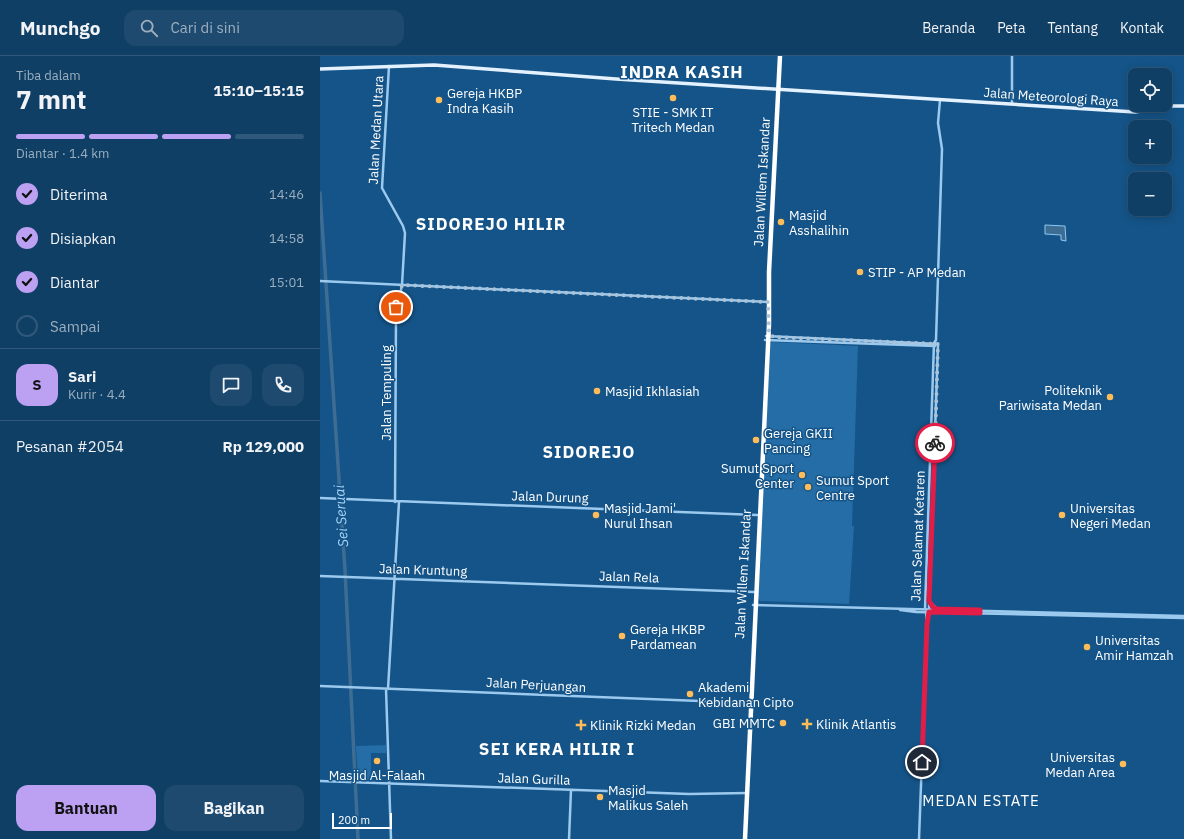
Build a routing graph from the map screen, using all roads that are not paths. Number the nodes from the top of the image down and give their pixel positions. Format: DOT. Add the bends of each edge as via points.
graph roads {
  1 [pos="780,56"];
  2 [pos="1012,56"];
  3 [pos="389,66"];
  4 [pos="320,69"];
  5 [pos="776,91"];
  6 [pos="940,100"];
  7 [pos="1012,104"];
  8 [pos="1184,106"];
  9 [pos="320,281"];
  10 [pos="402,285"];
  11 [pos="768,302"];
  12 [pos="769,338"];
  13 [pos="936,340"];
  14 [pos="934,345"];
  15 [pos="938,345"];
  16 [pos="932,405"];
  17 [pos="936,405"];
  18 [pos="320,498"];
  19 [pos="397,502"];
  20 [pos="929,511"];
  21 [pos="932,511"];
  22 [pos="757,515"];
  23 [pos="758,522"];
  24 [pos="928,572"];
  25 [pos="320,576"];
  26 [pos="394,579"];
  27 [pos="505,582"];
  28 [pos="754,592"];
  29 [pos="929,601"];
  30 [pos="754,605"];
  31 [pos="937,609"];
  32 [pos="927,610"];
  33 [pos="980,612"];
  34 [pos="1184,617"];
  35 [pos="320,686"];
  36 [pos="387,689"];
  37 [pos="750,703"];
  38 [pos="320,781"];
  39 [pos="389,783"];
  40 [pos="571,790"];
  41 [pos="746,793"];
  42 [pos="391,839"];
  43 [pos="569,839"];
  44 [pos="742,839"];
  45 [pos="745,839"];
  46 [pos="919,839"];
  1 -- 5 [label="highway, Jalan Willem Iskandar"];
  2 -- 7 [label="street"];
  3 -- 4 [label="main road, Jalan Meteorologi Raya"];
  3 -- 5 [label="main road, Jalan Meteorologi Raya" via="434,65"];
  3 -- 10 [label="street, Jalan Medan Utara" via="382,188 404,228"];
  5 -- 6 [label="main road, Jalan Meteorologi Raya"];
  5 -- 11 [label="highway, Jalan Willem Iskandar"];
  6 -- 7 [label="main road, Jalan Meteorologi Raya"];
  6 -- 13 [label="street" via="938,123 942,149"];
  7 -- 8 [label="main road, Jalan Meteorologi Raya" via="1137,112"];
  9 -- 10 [label="street"];
  10 -- 11 [label="street"];
  10 -- 19 [label="street, Jalan Tempuling" via="396,316"];
  11 -- 12 [label="highway, Jalan Willem Iskandar"];
  12 -- 14 [label="street"];
  12 -- 22 [label="highway, Jalan Willem Iskandar"];
  12 -- 23 [label="highway, Jalan Willem Iskandar"];
  13 -- 14 [label="street"];
  13 -- 15 [label="street"];
  14 -- 15 [label="street"];
  14 -- 16 [label="street, Jalan Selamat Ketaren"];
  15 -- 17 [label="street, Jalan Selamat Ketaren"];
  16 -- 17 [label="street"];
  16 -- 20 [label="street, Jalan Selamat Ketaren"];
  17 -- 21 [label="street, Jalan Selamat Ketaren"];
  18 -- 19 [label="street, Jalan Durung"];
  19 -- 22 [label="street, Jalan Durung"];
  19 -- 26 [label="street, Jalan Tempuling"];
  20 -- 21 [label="street"];
  20 -- 24 [label="street, Jalan Selamat Ketaren"];
  21 -- 24 [label="street, Jalan Selamat Ketaren"];
  22 -- 23 [label="highway, Jalan Willem Iskandar"];
  23 -- 28 [label="highway, Jalan Willem Iskandar"];
  23 -- 30 [label="highway, Jalan Willem Iskandar"];
  24 -- 29 [label="street, Jalan Selamat Ketaren"];
  24 -- 32 [label="street, Jalan Selamat Ketaren"];
  25 -- 26 [label="street, Jalan Kruntung"];
  26 -- 27 [label="street, Jalan Kruntung"];
  26 -- 36 [label="street, Jalan Tempuling"];
  27 -- 28 [label="street, Jalan Rela"];
  28 -- 30 [label="highway, Jalan Willem Iskandar"];
  29 -- 31 [label="street"];
  29 -- 32 [label="street, Jalan Selamat Ketaren"];
  30 -- 32 [label="street"];
  30 -- 37 [label="highway, Jalan Willem Iskandar"];
  31 -- 32 [label="street"];
  31 -- 33 [label="street"];
  32 -- 33 [label="street"];
  32 -- 46 [label="street, Jalan Selamat Ketaren"];
  33 -- 34 [label="street"];
  35 -- 36 [label="street, Jalan Perjuangan"];
  36 -- 37 [label="street, Jalan Perjuangan"];
  36 -- 39 [label="street, Jalan Tempuling"];
  37 -- 41 [label="highway, Jalan Willem Iskandar"];
  38 -- 39 [label="street, Jalan Gurilla"];
  39 -- 40 [label="street, Jalan Gurilla"];
  39 -- 42 [label="street, Jalan Tempuling"];
  40 -- 41 [label="street, Jalan Gurilla"];
  40 -- 43 [label="street"];
  41 -- 44 [label="highway, Jalan Willem Iskandar"];
  41 -- 45 [label="highway, Jalan Willem Iskandar"];
}
